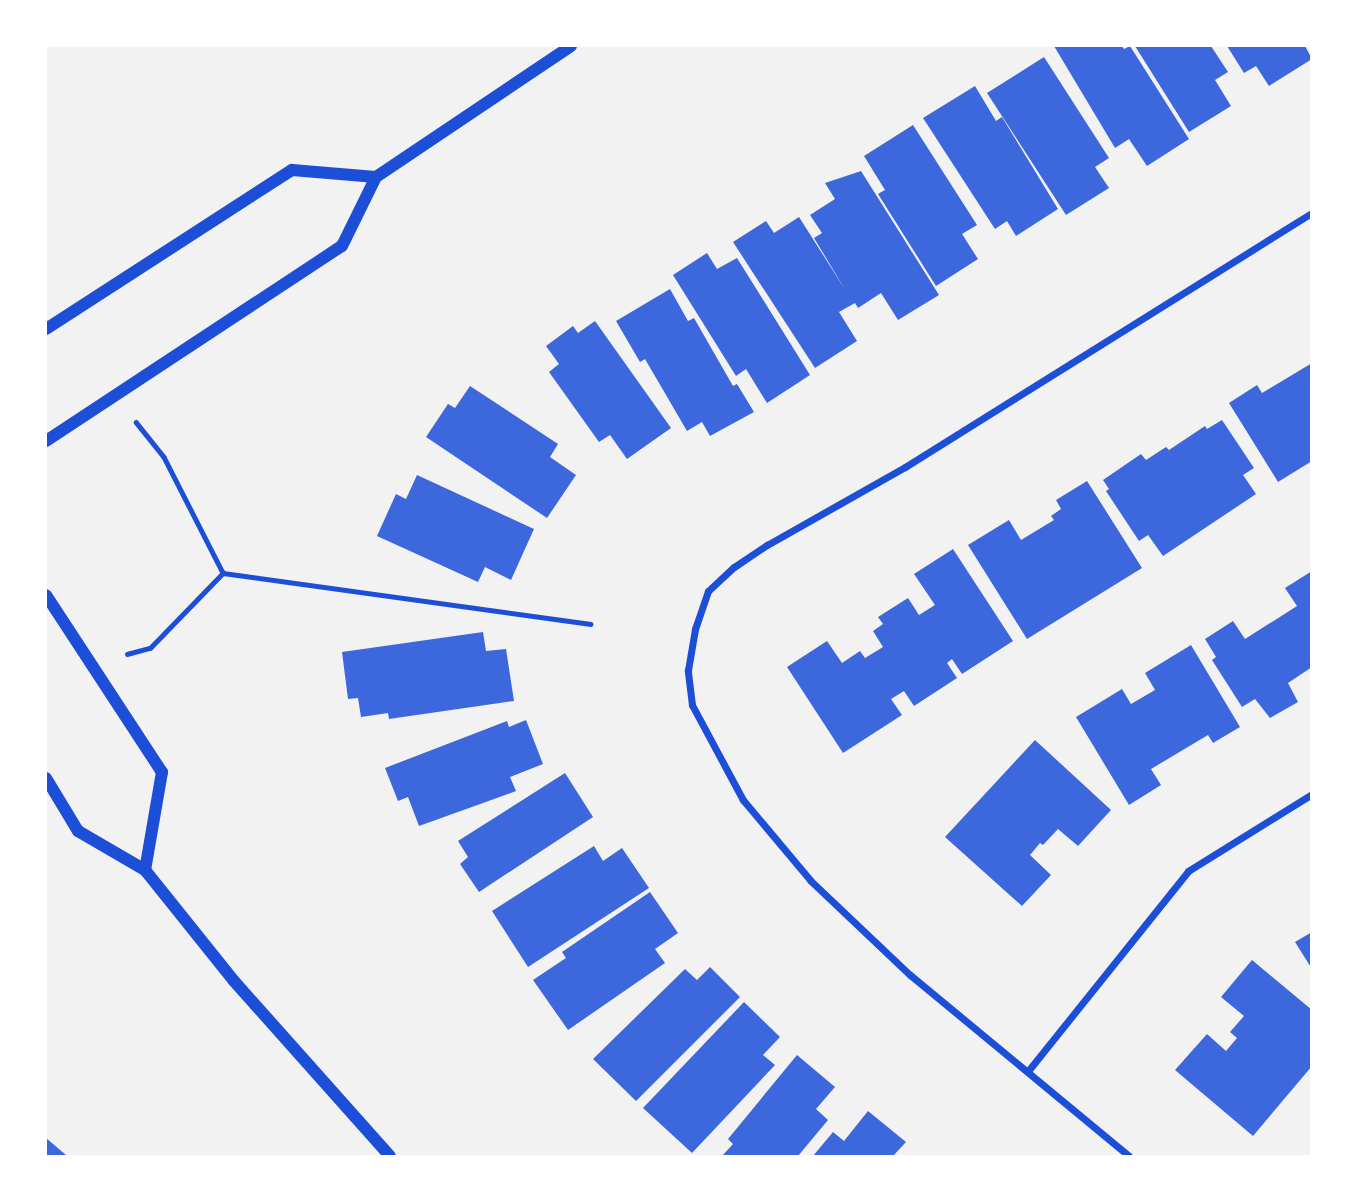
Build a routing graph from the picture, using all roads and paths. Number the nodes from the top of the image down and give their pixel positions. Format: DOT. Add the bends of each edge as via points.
graph roads {
  1 [pos="571,46"];
  2 [pos="376,177"];
  3 [pos="1311,213"];
  4 [pos="46,329"];
  5 [pos="114,394"];
  6 [pos="46,441"];
  7 [pos="223,573"];
  8 [pos="46,595"];
  9 [pos="590,624"];
  10 [pos="90,664"];
  11 [pos="46,778"];
  12 [pos="1311,794"];
  13 [pos="145,870"];
  14 [pos="1028,1071"];
  15 [pos="390,1157"];
  16 [pos="1129,1157"];
  1 -- 2 [label="street"];
  2 -- 4 [label="street" via="292,170"];
  2 -- 5 [label="street" via="342,246"];
  3 -- 14 [label="street" via="905,467 734,567 708,592 695,629 688,670 692,705 743,800 811,881 910,975"];
  5 -- 6 [label="street"];
  5 -- 7 [label="path" via="164,457"];
  7 -- 9 [label="path"];
  7 -- 10 [label="path" via="150,648"];
  8 -- 10 [label="street"];
  10 -- 13 [label="street" via="162,772"];
  11 -- 13 [label="street" via="78,831"];
  12 -- 14 [label="street" via="1188,871"];
  13 -- 15 [label="street" via="234,981"];
  14 -- 16 [label="street"];
}
